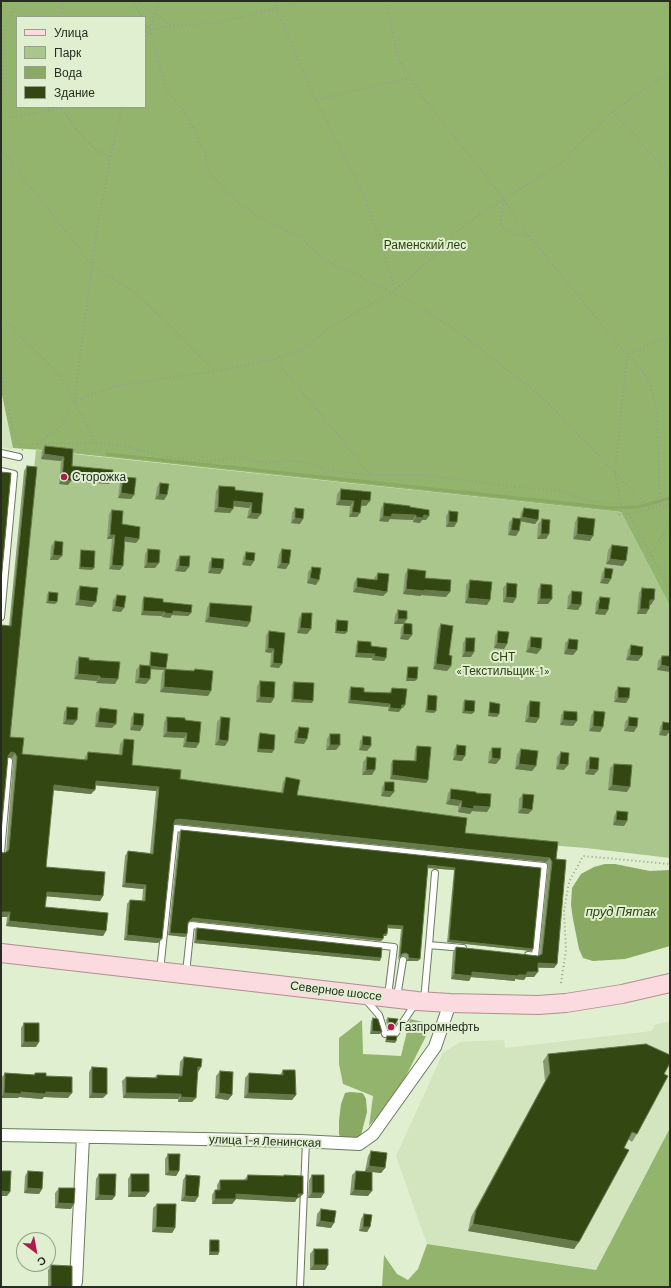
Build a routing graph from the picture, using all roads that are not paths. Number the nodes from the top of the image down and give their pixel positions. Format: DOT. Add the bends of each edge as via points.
graph roads {
  1 [pos="1,453"];
  2 [pos="19,457"];
  3 [pos="1,471"];
  4 [pos="1,618"];
  5 [pos="10,761"];
  6 [pos="1,853"];
  7 [pos="435,873"];
  8 [pos="429,945"];
  9 [pos="467,949"];
  10 [pos="1,953"];
  11 [pos="520,954"];
  12 [pos="403,960"];
  13 [pos="160,971"];
  14 [pos="186,974"];
  15 [pos="670,983"];
  16 [pos="360,994"];
  17 [pos="393,998"];
  18 [pos="420,1001"];
  19 [pos="450,1004"];
  20 [pos="1,1135"];
  21 [pos="83,1137"];
  22 [pos="306,1141"];
  23 [pos="76,1282"];
  24 [pos="300,1287"];
  1 -- 2 [label="lane"];
  3 -- 4 [label="lane" via="14,474"];
  5 -- 6 [label="lane"];
  7 -- 8 [label="lane"];
  8 -- 9 [label="lane"];
  8 -- 18 [label="lane"];
  10 -- 13 [label="main road, Северное шоссе"];
  11 -- 13 [label="lane" via="535,956 544,866 175,828"];
  12 -- 17 [label="lane"];
  13 -- 14 [label="main road, Северное шоссе"];
  14 -- 16 [label="main road, Северное шоссе"];
  14 -- 17 [label="lane" via="192,925 370,945 394,948"];
  15 -- 19 [label="main road, Северное шоссе" via="566,1003"];
  16 -- 17 [label="main road, Северное шоссе"];
  16 -- 18 [label="lane" via="380,1015 385,1034 395,1034"];
  17 -- 18 [label="main road, Северное шоссе"];
  18 -- 19 [label="main road, Северное шоссе"];
  19 -- 22 [label="street, улица 1-я Ленинская" via="435,1047 373,1134 359,1144"];
  20 -- 21 [label="street, улица 1-я Ленинская"];
  21 -- 22 [label="street, улица 1-я Ленинская"];
  21 -- 23 [label="street"];
  22 -- 24 [label="lane"];
}
